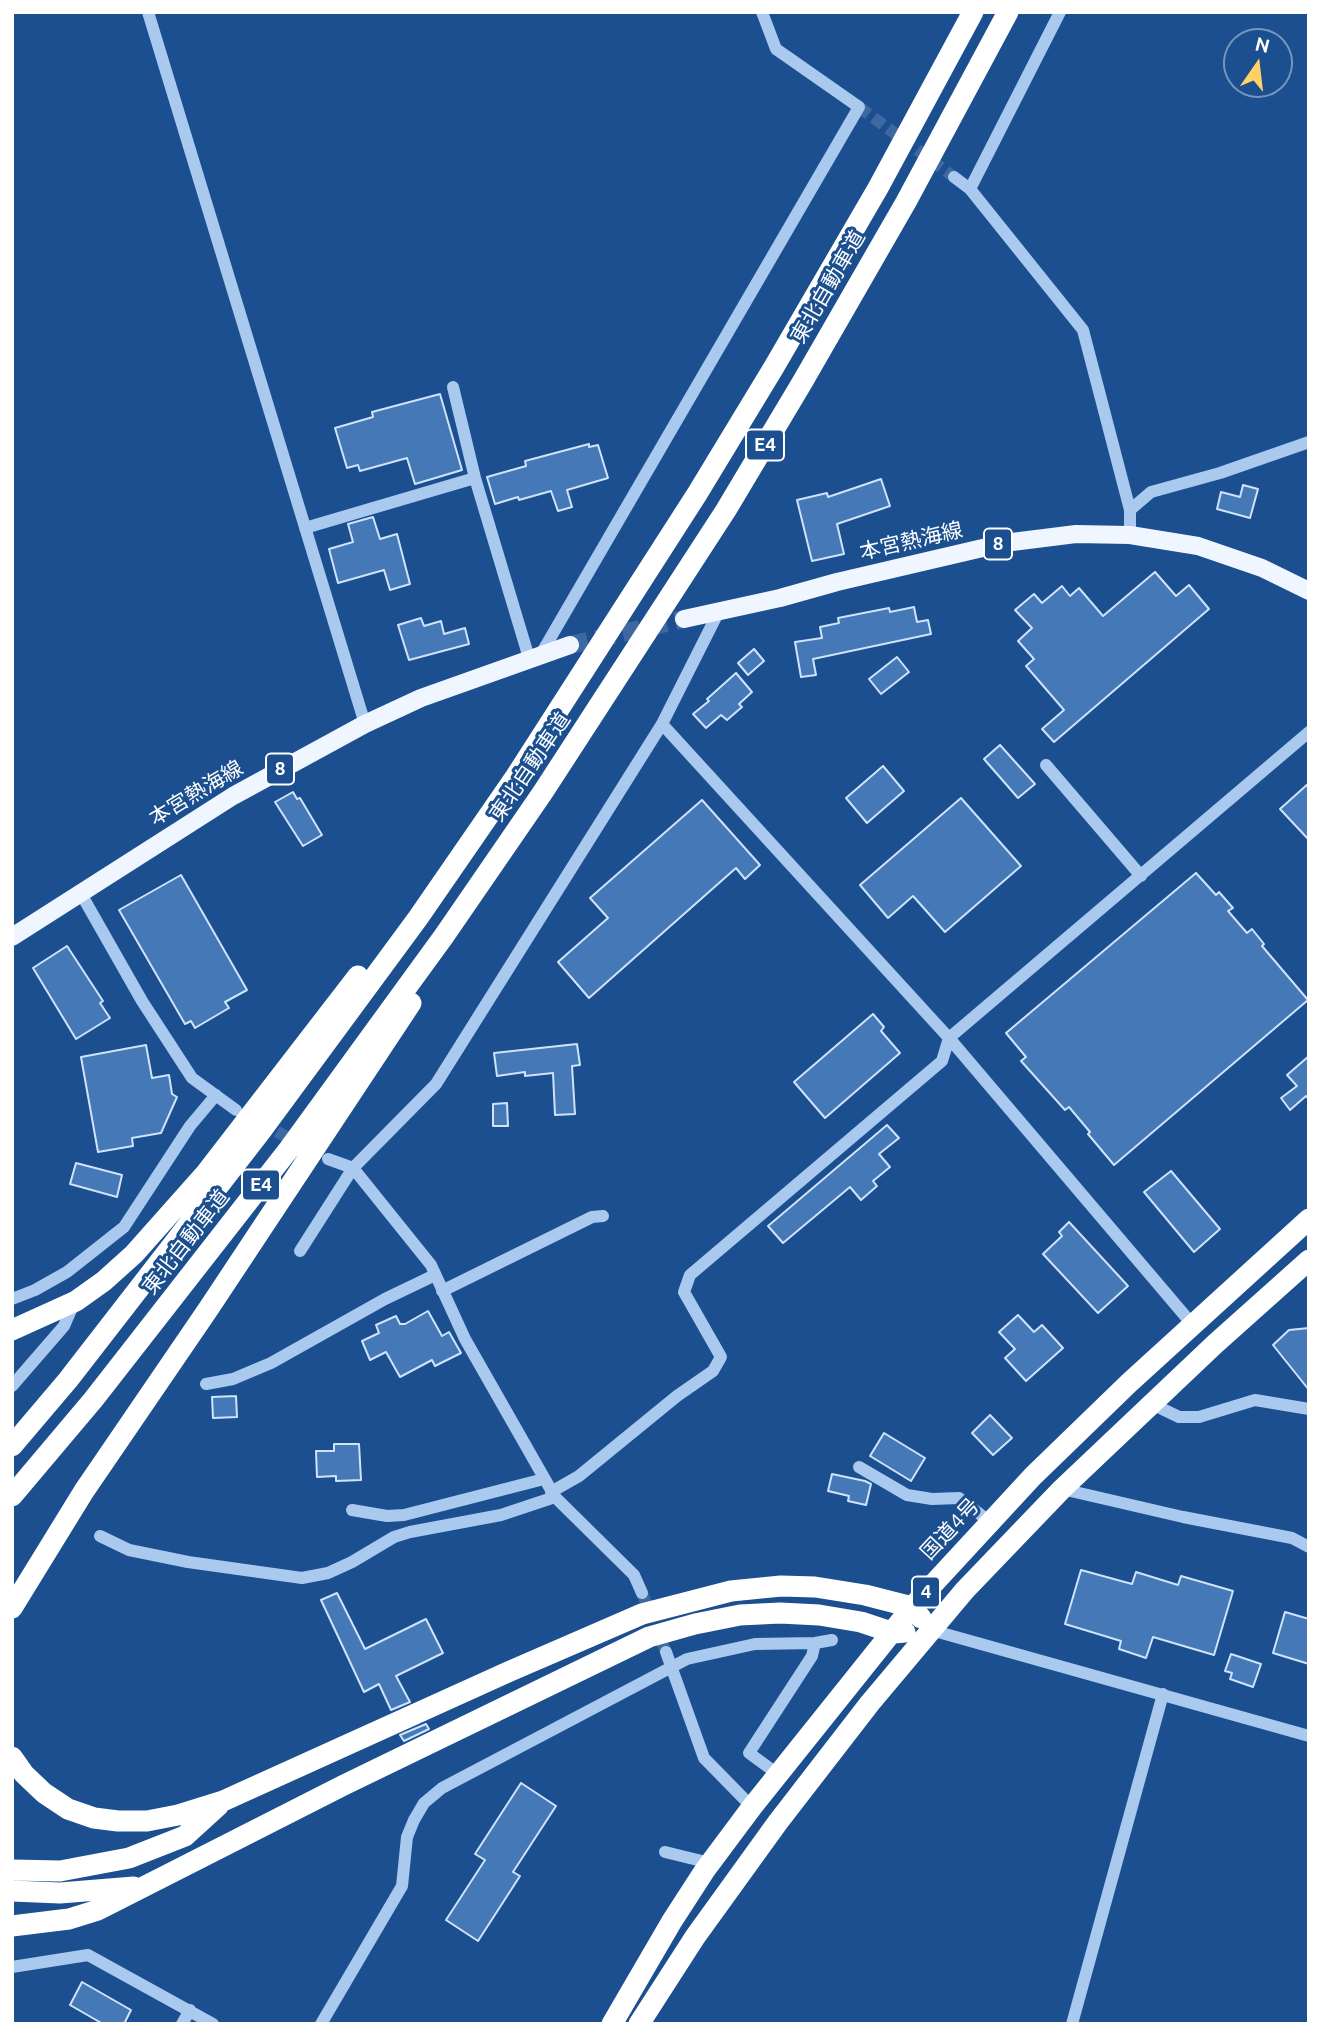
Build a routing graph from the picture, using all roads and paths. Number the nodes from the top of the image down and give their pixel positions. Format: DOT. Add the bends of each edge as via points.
graph roads {
  1 [pos="148,12"];
  2 [pos="762,12"];
  3 [pos="973,12"];
  4 [pos="1008,12"];
  5 [pos="1060,12"];
  6 [pos="954,177"];
  7 [pos="970,189"];
  8 [pos="453,387"];
  9 [pos="1309,442"];
  10 [pos="475,478"];
  11 [pos="1130,510"];
  12 [pos="305,528"];
  13 [pos="1130,535"];
  14 [pos="1309,592"];
  15 [pos="718,613"];
  16 [pos="684,619"];
  17 [pos="570,645"];
  18 [pos="535,656"];
  19 [pos="365,724"];
  20 [pos="662,724"];
  21 [pos="1309,732"];
  22 [pos="1046,765"];
  23 [pos="467,846"];
  24 [pos="495,862"];
  25 [pos="1141,876"];
  26 [pos="80,892"];
  27 [pos="12,937"];
  28 [pos="950,1038"];
  29 [pos="216,1095"];
  30 [pos="236,1110"];
  31 [pos="328,1159"];
  32 [pos="353,1168"];
  33 [pos="603,1216"];
  34 [pos="1309,1219"];
  35 [pos="300,1251"];
  36 [pos="1309,1260"];
  37 [pos="435,1275"];
  38 [pos="442,1291"];
  39 [pos="12,1299"];
  40 [pos="75,1301"];
  41 [pos="1192,1324"];
  42 [pos="12,1330"];
  43 [pos="206,1384"];
  44 [pos="12,1386"];
  45 [pos="1152,1404"];
  46 [pos="1309,1409"];
  47 [pos="12,1446"];
  48 [pos="859,1467"];
  49 [pos="544,1479"];
  50 [pos="1062,1489"];
  51 [pos="553,1495"];
  52 [pos="12,1496"];
  53 [pos="352,1510"];
  54 [pos="990,1522"];
  55 [pos="100,1536"];
  56 [pos="1309,1547"];
  57 [pos="642,1593"];
  58 [pos="912,1607"];
  59 [pos="12,1608"];
  60 [pos="931,1630"];
  61 [pos="894,1633"];
  62 [pos="832,1640"];
  63 [pos="815,1643"];
  64 [pos="666,1652"];
  65 [pos="671,1666"];
  66 [pos="1163,1694"];
  67 [pos="1309,1736"];
  68 [pos="12,1757"];
  69 [pos="779,1775"];
  70 [pos="223,1801"];
  71 [pos="752,1807"];
  72 [pos="665,1852"];
  73 [pos="710,1863"];
  74 [pos="12,1870"];
  75 [pos="147,1885"];
  76 [pos="12,1891"];
  77 [pos="12,1926"];
  78 [pos="12,1967"];
  79 [pos="190,2010"];
  80 [pos="326,2022"];
  81 [pos="182,2024"];
  82 [pos="213,2024"];
  83 [pos="612,2024"];
  84 [pos="639,2024"];
  85 [pos="1072,2024"];
  1 -- 12 [label="street"];
  2 -- 18 [label="street" via="776,50 859,107"];
  3 -- 23 [label="highway, 東北自動車道 / E4" via="878,188 697,495"];
  4 -- 24 [label="highway, 東北自動車道 / E4" via="906,202 726,510"];
  5 -- 7 [label="street"];
  6 -- 7 [label="street"];
  7 -- 11 [label="street" via="1083,330"];
  8 -- 10 [label="street"];
  9 -- 11 [label="street" via="1220,474 1150,492"];
  10 -- 12 [label="street"];
  10 -- 18 [label="street"];
  11 -- 13 [label="street"];
  12 -- 19 [label="street"];
  13 -- 14 [label="main road, 本宮熱海線 / 8" via="1198,545 1262,568"];
  13 -- 15 [label="main road, 本宮熱海線 / 8" via="1076,534 1004,543"];
  15 -- 16 [label="main road, 本宮熱海線 / 8"];
  15 -- 20 [label="street"];
  17 -- 18 [label="main road, 本宮熱海線 / 8"];
  18 -- 19 [label="main road, 本宮熱海線 / 8"];
  19 -- 26 [label="main road, 本宮熱海線 / 8" via="233,796"];
  20 -- 28 [label="street"];
  20 -- 32 [label="street" via="436,1084"];
  21 -- 25 [label="street"];
  22 -- 25 [label="street"];
  23 -- 40 [label="highway" via="356,978 185,1198 134,1254"];
  23 -- 47 [label="highway, 東北自動車道 / E4" via="326,1046"];
  24 -- 52 [label="highway, 東北自動車道 / E4" via="258,1189"];
  24 -- 59 [label="highway" via="407,1010 84,1491"];
  25 -- 28 [label="street"];
  26 -- 27 [label="main road, 本宮熱海線 / 8"];
  26 -- 29 [label="street" via="192,1078"];
  28 -- 41 [label="street"];
  28 -- 51 [label="street" via="942,1061 690,1275 684,1292 721,1357 713,1371"];
  29 -- 30 [label="street"];
  29 -- 39 [label="street" via="190,1126 124,1227 67,1272"];
  31 -- 32 [label="street"];
  32 -- 35 [label="street"];
  32 -- 37 [label="street"];
  33 -- 38 [label="street" via="592,1217"];
  34 -- 41 [label="highway, 国道4号 / 4"];
  36 -- 45 [label="highway, 4"];
  37 -- 38 [label="street"];
  37 -- 43 [label="street" via="271,1363 233,1379"];
  38 -- 49 [label="street"];
  40 -- 42 [label="highway"];
  40 -- 44 [label="street" via="64,1326"];
  41 -- 54 [label="highway, 国道4号 / 4"];
  45 -- 46 [label="street" via="1179,1417 1199,1417 1255,1400"];
  45 -- 50 [label="highway, 4"];
  48 -- 54 [label="street" via="908,1495 959,1498"];
  49 -- 51 [label="street"];
  49 -- 53 [label="street" via="404,1516"];
  50 -- 56 [label="street" via="1292,1538"];
  50 -- 60 [label="highway, 4"];
  51 -- 55 [label="street" via="501,1515 394,1537 328,1573 302,1578 130,1550"];
  51 -- 57 [label="street" via="634,1575"];
  54 -- 58 [label="highway, 国道4号 / 4"];
  58 -- 60 [label="highway"];
  58 -- 61 [label="highway, 国道4号 / 4"];
  58 -- 70 [label="highway" via="865,1595 781,1586 731,1591 642,1614"];
  60 -- 61 [label="highway"];
  60 -- 66 [label="street"];
  60 -- 84 [label="highway, 4" via="778,1822"];
  61 -- 69 [label="highway, 国道4号 / 4"];
  61 -- 75 [label="highway" via="861,1622 780,1613 740,1615 649,1637"];
  62 -- 63 [label="street"];
  63 -- 65 [label="street" via="755,1644"];
  63 -- 69 [label="street" via="749,1753"];
  64 -- 65 [label="street"];
  65 -- 71 [label="street" via="704,1758"];
  65 -- 80 [label="street" via="442,1788 424,1802 407,1837 402,1886"];
  66 -- 67 [label="street"];
  66 -- 85 [label="street"];
  68 -- 70 [label="highway" via="44,1793 68,1809 94,1818 147,1821"];
  69 -- 71 [label="highway, 国道4号 / 4"];
  70 -- 74 [label="highway" via="185,1836 129,1858 60,1871"];
  71 -- 73 [label="highway, 国道4号 / 4"];
  72 -- 73 [label="street"];
  73 -- 83 [label="highway, 国道4号 / 4"];
  75 -- 76 [label="highway" via="60,1893"];
  75 -- 77 [label="highway" via="69,1919"];
  78 -- 79 [label="street" via="88,1955"];
  79 -- 81 [label="street"];
  79 -- 82 [label="street"];
}
